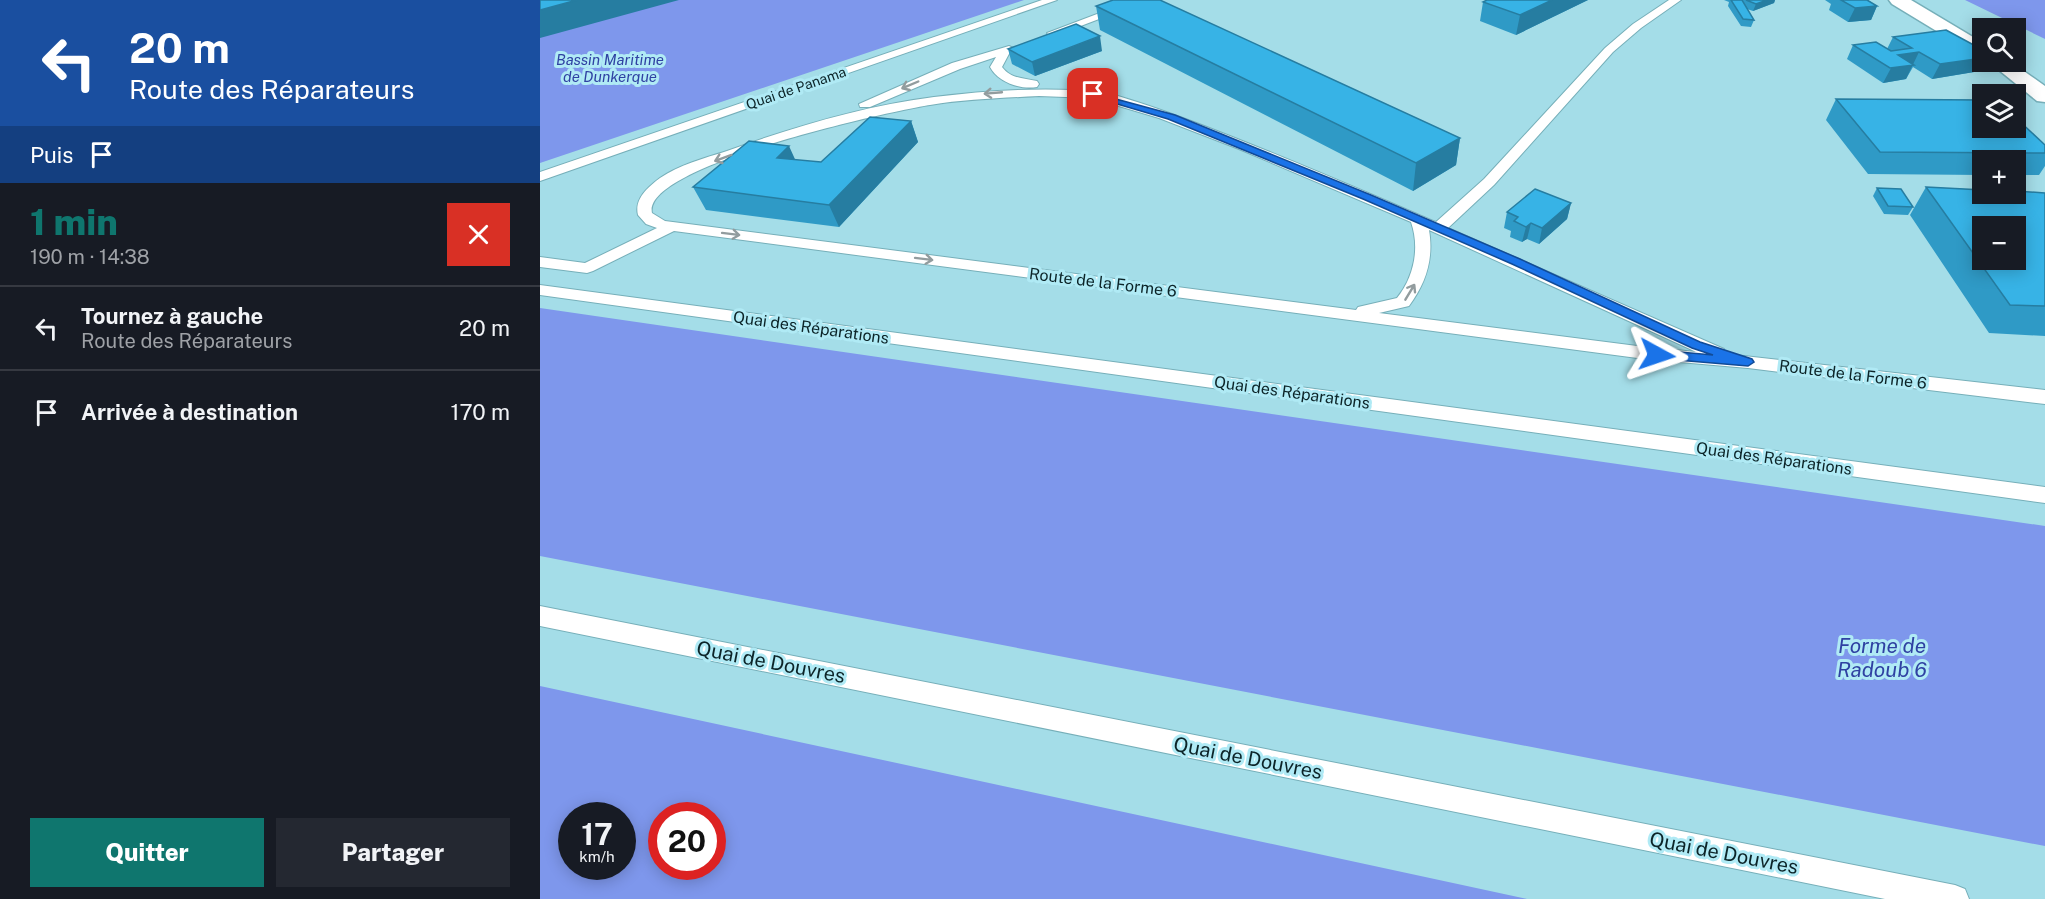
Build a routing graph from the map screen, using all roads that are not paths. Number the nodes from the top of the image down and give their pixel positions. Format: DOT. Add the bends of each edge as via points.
graph roads {
  1 [pos="1052,0"];
  2 [pos="1144,0"];
  3 [pos="1676,0"];
  4 [pos="1898,0"];
  5 [pos="1037,39"];
  6 [pos="1972,44"];
  7 [pos="2013,72"];
  8 [pos="1093,94"];
  9 [pos="2045,96"];
  10 [pos="780,137"];
  11 [pos="540,177"];
  12 [pos="1417,218"];
  13 [pos="674,226"];
  14 [pos="1439,228"];
  15 [pos="540,262"];
  16 [pos="540,290"];
  17 [pos="1338,313"];
  18 [pos="1748,362"];
  19 [pos="2045,397"];
  20 [pos="2045,495"];
  21 [pos="540,616"];
  22 [pos="1955,899"];
  1 -- 11 [label="lane, Quai de Panama"];
  2 -- 5 [label="lane"];
  3 -- 14 [label="lane" via="1601,57 1489,182"];
  4 -- 6 [label="street"];
  7 -- 9 [label="street"];
  8 -- 10 [label="lane, Route de la Forme 6, one-way" via="1019,92 942,98 891,107"];
  8 -- 10 [label="lane, one-way" via="1003,76 996,67 1010,49 957,66"];
  8 -- 12 [label="lane" via="1172,117"];
  10 -- 13 [label="lane, Route de la Forme 6, one-way" via="679,174 657,187 645,204 645,214 650,221"];
  12 -- 14 [label="lane"];
  17 -- 12 [label="lane, one-way" via="1393,306 1409,295 1424,244"];
  13 -- 15 [label="lane" via="587,268"];
  13 -- 17 [label="lane, Route de la Forme 6, one-way"];
  14 -- 18 [label="lane" via="1696,345"];
  16 -- 20 [label="lane, Quai des Réparations"];
  17 -- 18 [label="lane, Route de la Forme 6" via="1645,353"];
  18 -- 19 [label="lane, Route de la Forme 6"];
  21 -- 22 [label="lane, Quai de Douvres"];
}
